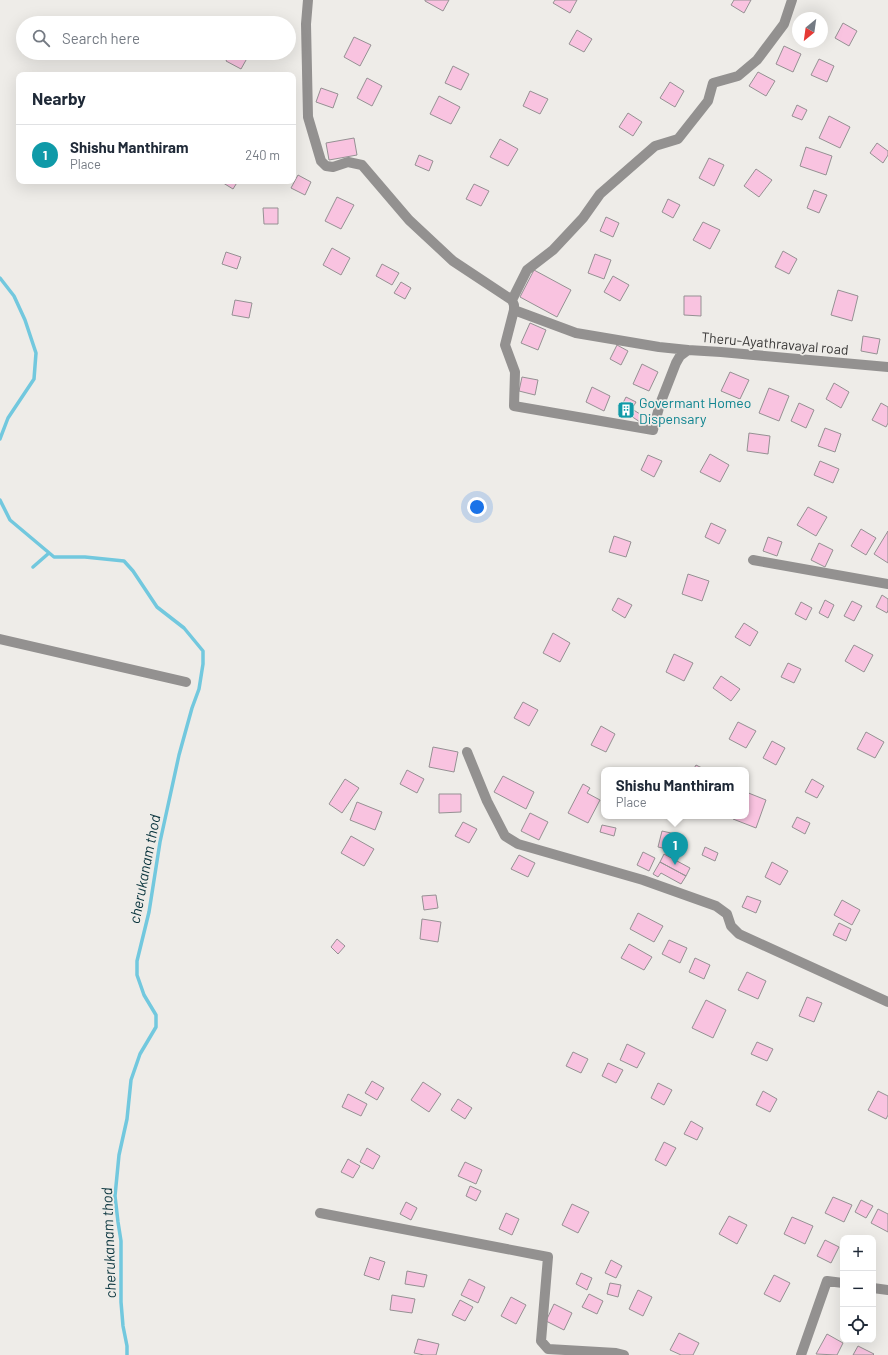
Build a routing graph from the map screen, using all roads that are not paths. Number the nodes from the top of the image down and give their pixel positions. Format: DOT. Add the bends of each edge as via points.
graph roads {
  1 [pos="308,0"];
  2 [pos="792,0"];
  3 [pos="513,305"];
  4 [pos="688,350"];
  5 [pos="888,365"];
  6 [pos="753,560"];
  7 [pos="888,584"];
  8 [pos="0,639"];
  9 [pos="186,682"];
  10 [pos="467,752"];
  11 [pos="888,1002"];
  12 [pos="320,1212"];
  13 [pos="840,1283"];
  14 [pos="876,1288"];
  15 [pos="888,1290"];
  16 [pos="624,1355"];
  17 [pos="801,1355"];
  1 -- 3 [label="street" via="308,116 321,161 326,166 333,167 348,162 362,165 409,220 453,261"];
  2 -- 3 [label="street" via="784,24 757,60 738,76 713,83 708,101 678,139 655,146 600,194 583,218 553,250 528,270"];
  3 -- 4 [label="street" via="576,333"];
  3 -- 4 [label="street, Theru-Ayathravayal road" via="505,345 515,372 514,406 653,430 676,363"];
  4 -- 5 [label="street, Theru-Ayathravayal road"];
  6 -- 7 [label="street"];
  8 -- 9 [label="street"];
  10 -- 11 [label="street" via="505,836 518,844 643,880 716,906 726,914 731,926 739,934"];
  12 -- 16 [label="street" via="548,1257 541,1341 548,1349"];
  13 -- 17 [label="street" via="827,1281"];
  14 -- 15 [label="street"];
}
